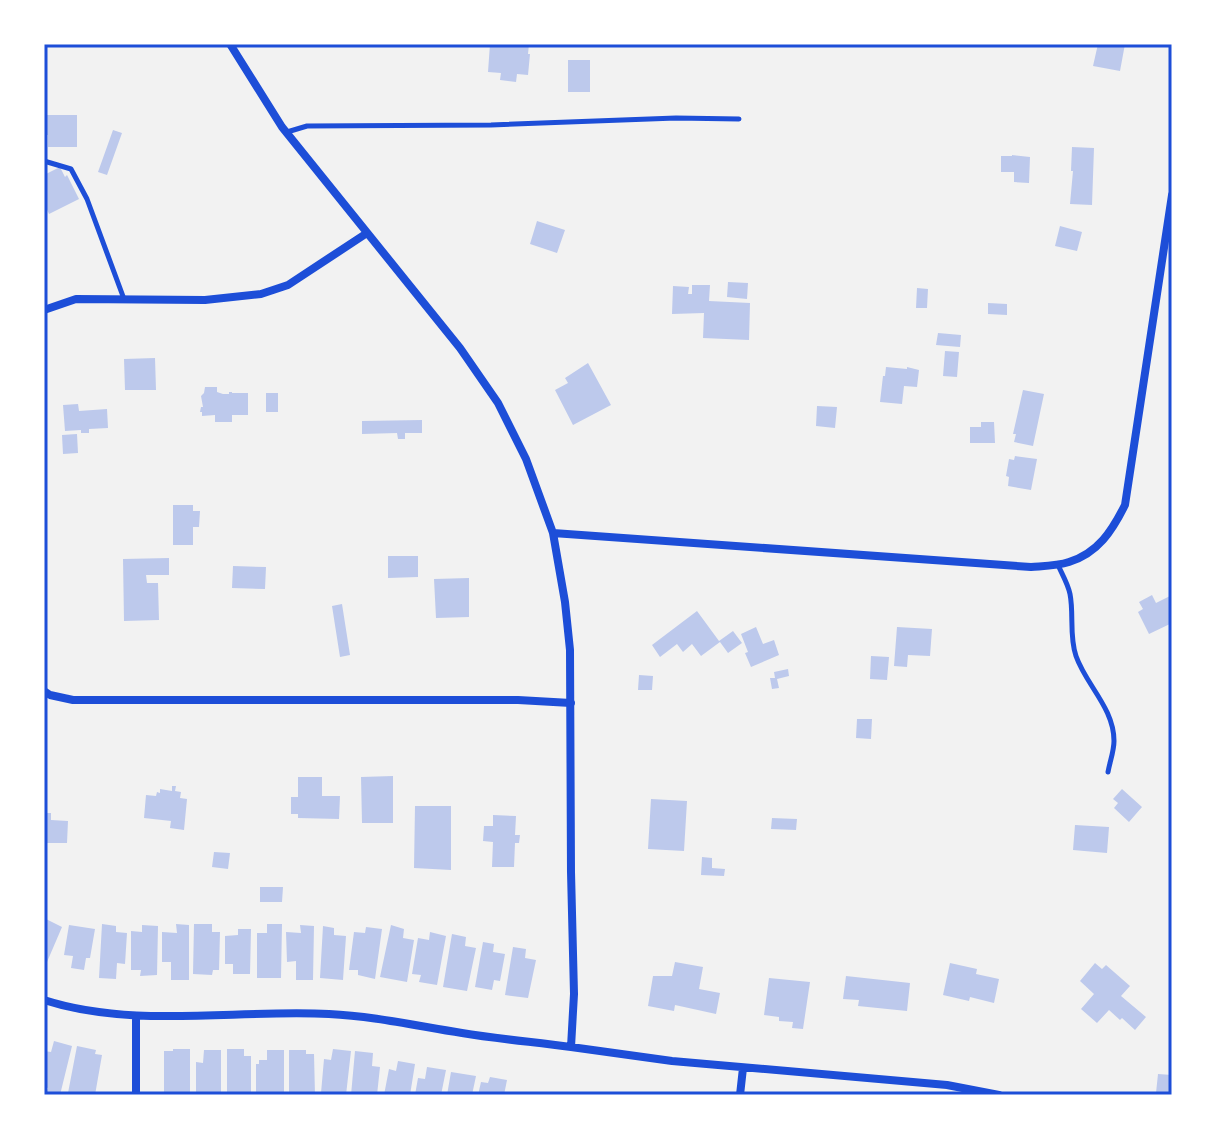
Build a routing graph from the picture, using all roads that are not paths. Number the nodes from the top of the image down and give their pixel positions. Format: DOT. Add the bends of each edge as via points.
graph roads {
  1 [pos="230,44"];
  2 [pos="739,119"];
  3 [pos="286,132"];
  4 [pos="44,161"];
  5 [pos="1172,195"];
  6 [pos="367,233"];
  7 [pos="124,299"];
  8 [pos="44,310"];
  9 [pos="553,533"];
  10 [pos="1058,564"];
  11 [pos="44,691"];
  12 [pos="571,703"];
  13 [pos="1108,772"];
  14 [pos="44,1000"];
  15 [pos="136,1016"];
  16 [pos="571,1047"];
  17 [pos="743,1068"];
  18 [pos="136,1095"];
  19 [pos="740,1095"];
  20 [pos="999,1095"];
  1 -- 3 [label="street"];
  2 -- 3 [label="lane" via="307,126"];
  3 -- 6 [label="street"];
  4 -- 7 [label="lane" via="71,169"];
  5 -- 10 [label="street" via="1125,505 1096,549"];
  6 -- 7 [label="street" via="288,285 261,294"];
  6 -- 9 [label="street" via="498,403"];
  7 -- 8 [label="street" via="76,299"];
  9 -- 10 [label="street" via="1031,567"];
  9 -- 12 [label="street" via="570,650"];
  10 -- 13 [label="lane" via="1069,591 1076,657 1114,735"];
  11 -- 12 [label="street" via="73,700"];
  12 -- 16 [label="street"];
  14 -- 15 [label="street"];
  15 -- 16 [label="street" via="328,1014"];
  15 -- 18 [label="street"];
  16 -- 17 [label="street"];
  17 -- 19 [label="street"];
  17 -- 20 [label="street" via="947,1085"];
}
